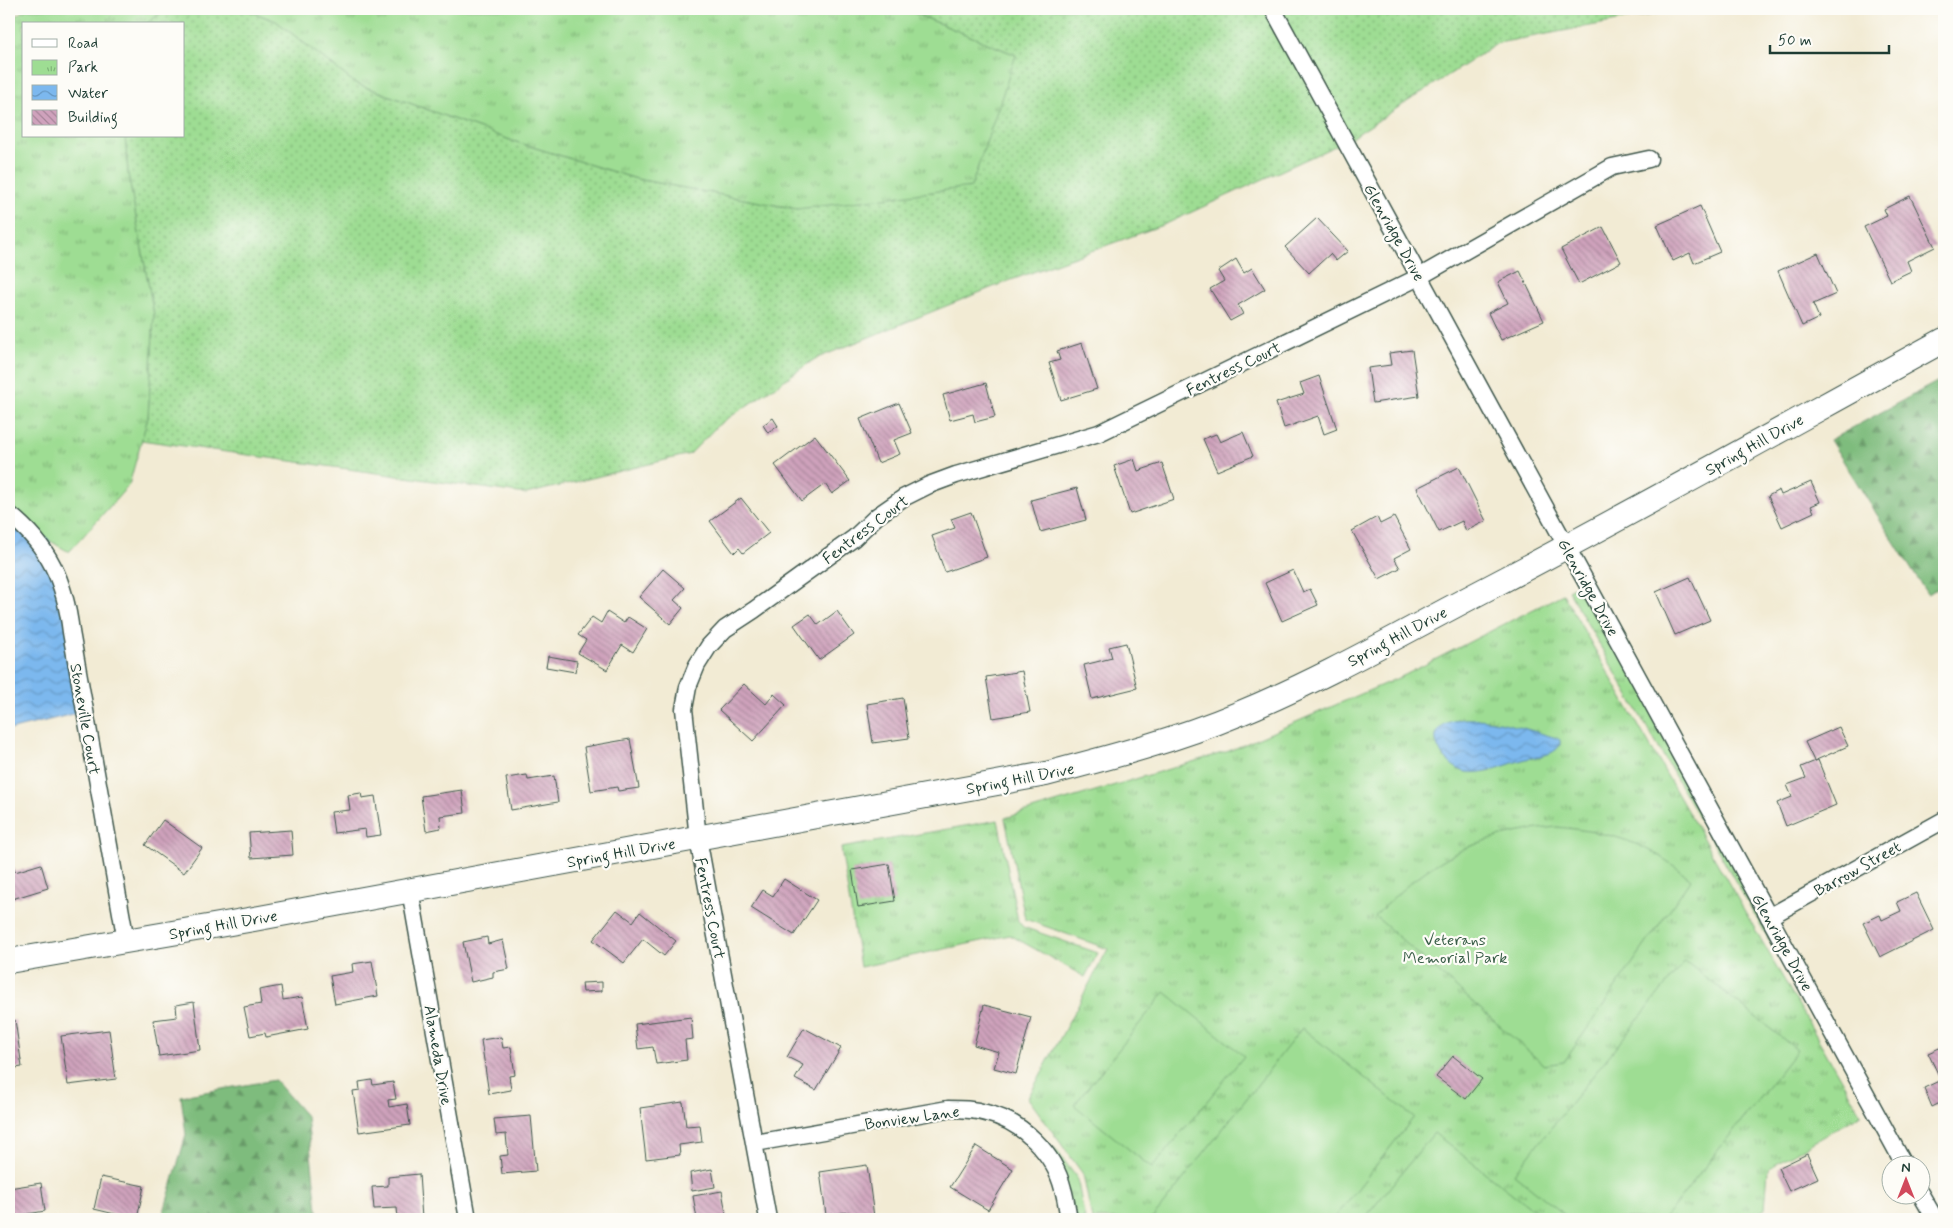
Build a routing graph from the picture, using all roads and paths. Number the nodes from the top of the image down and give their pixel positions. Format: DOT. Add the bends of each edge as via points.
graph roads {
  1 [pos="1272,9"];
  2 [pos="1649,159"];
  3 [pos="1419,277"];
  4 [pos="1944,340"];
  5 [pos="9,514"];
  6 [pos="1567,547"];
  7 [pos="1944,820"];
  8 [pos="698,838"];
  9 [pos="410,890"];
  10 [pos="1769,916"];
  11 [pos="126,941"];
  12 [pos="9,961"];
  13 [pos="755,1143"];
  14 [pos="1900,1156"];
  15 [pos="1928,1206"];
  16 [pos="468,1219"];
  17 [pos="768,1219"];
  18 [pos="1069,1219"];
  19 [pos="1935,1219"];
  1 -- 3 [label="street, Glenridge Drive"];
  2 -- 3 [label="street, Fentress Court" via="1612,167"];
  3 -- 6 [label="street, Glenridge Drive"];
  3 -- 8 [label="street, Fentress Court" via="1099,433 929,485 878,516 854,538 725,629 697,665 684,709"];
  4 -- 6 [label="main road, Spring Hill Drive"];
  5 -- 11 [label="street, Stoneville Court" via="41,546 64,593"];
  6 -- 8 [label="main road, Spring Hill Drive" via="1294,690 1171,739 1046,774"];
  6 -- 10 [label="street, Glenridge Drive"];
  7 -- 10 [label="street, Barrow Street"];
  8 -- 9 [label="main road, Spring Hill Drive"];
  8 -- 13 [label="street, Fentress Court"];
  9 -- 11 [label="main road, Spring Hill Drive"];
  9 -- 16 [label="street, Alameda Drive"];
  10 -- 14 [label="street, Glenridge Drive"];
  11 -- 12 [label="main road, Spring Hill Drive"];
  13 -- 17 [label="street, Fentress Court"];
  13 -- 18 [label="street, Bonview Lane" via="948,1109 988,1113 1021,1129 1048,1156 1063,1188"];
  15 -- 19 [label="street"];
}
